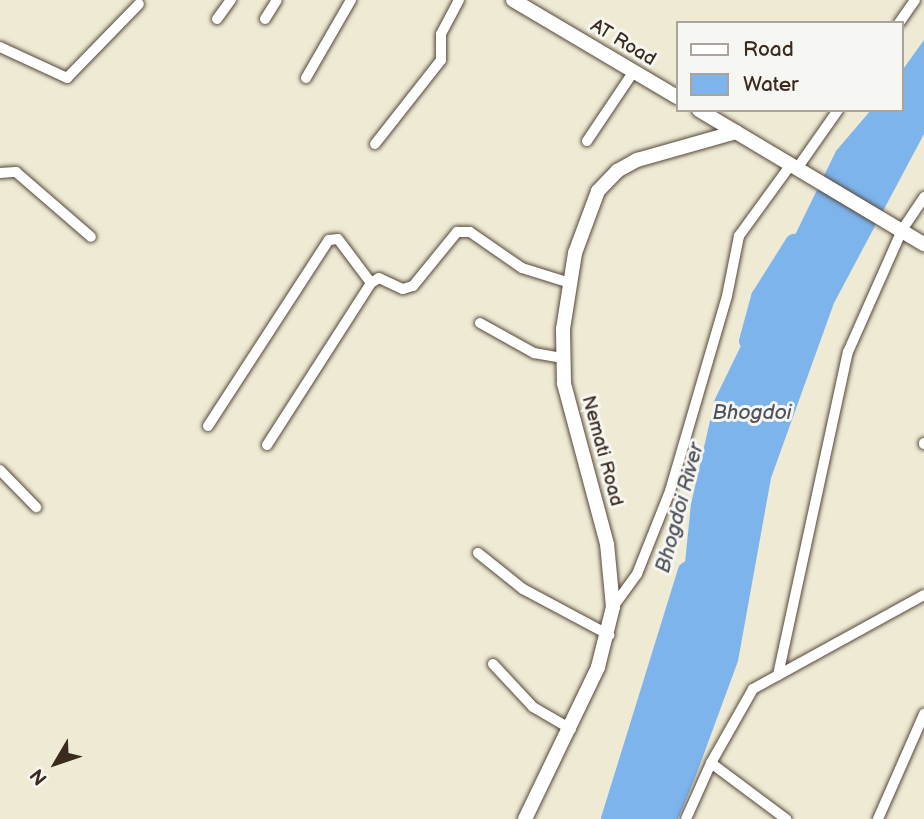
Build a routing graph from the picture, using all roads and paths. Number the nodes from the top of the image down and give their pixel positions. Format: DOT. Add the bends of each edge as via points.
graph roads {
  1 [pos="230,0"];
  2 [pos="277,0"];
  3 [pos="351,0"];
  4 [pos="459,0"];
  5 [pos="513,0"];
  6 [pos="915,0"];
  7 [pos="139,4"];
  8 [pos="217,19"];
  9 [pos="265,19"];
  10 [pos="900,21"];
  11 [pos="0,47"];
  12 [pos="634,71"];
  13 [pos="306,78"];
  14 [pos="676,96"];
  15 [pos="702,112"];
  16 [pos="837,112"];
  17 [pos="736,132"];
  18 [pos="587,141"];
  19 [pos="375,144"];
  20 [pos="798,167"];
  21 [pos="0,173"];
  22 [pos="924,197"];
  23 [pos="897,227"];
  24 [pos="91,237"];
  25 [pos="924,244"];
  26 [pos="567,282"];
  27 [pos="371,283"];
  28 [pos="480,323"];
  29 [pos="562,358"];
  30 [pos="208,426"];
  31 [pos="267,445"];
  32 [pos="0,470"];
  33 [pos="36,507"];
  34 [pos="478,554"];
  35 [pos="924,595"];
  36 [pos="613,607"];
  37 [pos="609,635"];
  38 [pos="493,664"];
  39 [pos="778,675"];
  40 [pos="924,714"];
  41 [pos="571,729"];
  42 [pos="711,763"];
  43 [pos="525,819"];
  44 [pos="686,819"];
  45 [pos="786,819"];
  46 [pos="878,819"];
  1 -- 8 [label="street"];
  2 -- 9 [label="street"];
  3 -- 13 [label="street"];
  4 -- 19 [label="street" via="441,34 441,60"];
  5 -- 12 [label="street, AT Road"];
  6 -- 10 [label="street"];
  7 -- 11 [label="street" via="67,78"];
  12 -- 14 [label="street, AT Road"];
  12 -- 18 [label="street"];
  15 -- 17 [label="street"];
  16 -- 20 [label="street"];
  17 -- 20 [label="street"];
  17 -- 26 [label="street, Nemati Road" via="637,160 617,171 598,191"];
  20 -- 23 [label="street"];
  20 -- 36 [label="street" via="739,236 727,296 670,491 637,574"];
  21 -- 24 [label="street" via="16,172"];
  22 -- 23 [label="street"];
  23 -- 25 [label="street"];
  23 -- 39 [label="street" via="844,367"];
  26 -- 27 [label="street" via="522,268 461,230 413,286 403,289 379,278"];
  26 -- 29 [label="street, Nemati Road"];
  27 -- 30 [label="street" via="338,239 329,240"];
  27 -- 31 [label="street"];
  28 -- 29 [label="street" via="534,353"];
  29 -- 36 [label="street, Nemati Road" via="568,409 607,544"];
  32 -- 33 [label="street"];
  34 -- 37 [label="street" via="523,589"];
  35 -- 39 [label="street"];
  36 -- 37 [label="street, Nemati Road"];
  37 -- 41 [label="street, Nemati Road"];
  38 -- 41 [label="street" via="533,707"];
  39 -- 42 [label="street" via="750,693"];
  40 -- 46 [label="street"];
  41 -- 43 [label="street, Nemati Road"];
  42 -- 44 [label="street"];
  42 -- 45 [label="street"];
}
